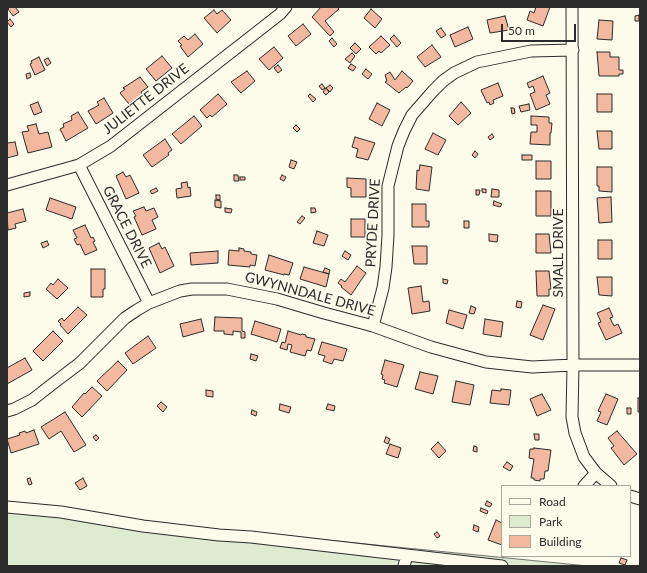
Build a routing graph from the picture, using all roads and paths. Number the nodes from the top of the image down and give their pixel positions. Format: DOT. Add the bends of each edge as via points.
graph roads {
  1 [pos="286,7"];
  2 [pos="572,7"];
  3 [pos="573,50"];
  4 [pos="79,165"];
  5 [pos="7,185"];
  6 [pos="149,302"];
  7 [pos="373,326"];
  8 [pos="573,365"];
  9 [pos="640,365"];
  10 [pos="7,411"];
  11 [pos="596,473"];
  12 [pos="585,485"];
  13 [pos="610,485"];
  14 [pos="7,507"];
  15 [pos="407,555"];
  16 [pos="404,566"];
  17 [pos="502,566"];
  1 -- 4 [label="street, JULIETTE DRIVE" via="123,137"];
  2 -- 3 [label="street, SMALL DRIVE"];
  3 -- 7 [label="street, PRYDE DRIVE" via="531,51 478,62 443,81 412,115 398,146 388,186 386,267"];
  3 -- 8 [label="street, SMALL DRIVE"];
  4 -- 5 [label="street, JULIETTE DRIVE"];
  4 -- 6 [label="street, GRACE DRIVE"];
  6 -- 7 [label="street, GWYNNDALE DRIVE" via="192,288 226,289 277,299"];
  6 -- 10 [label="street, GWYNNDALE DRIVE" via="126,318 80,363 32,400"];
  7 -- 8 [label="street, GWYNNDALE DRIVE" via="431,347 486,362 532,366"];
  8 -- 9 [label="street, GWYNNDALE DRIVE"];
  8 -- 11 [label="street, SMALL DRIVE" via="572,417 575,433 584,457"];
  11 -- 12 [label="street"];
  11 -- 13 [label="street, SMALL DRIVE"];
  14 -- 15 [label="street" via="61,512 143,526"];
  15 -- 16 [label="street"];
  15 -- 17 [label="street"];
}
